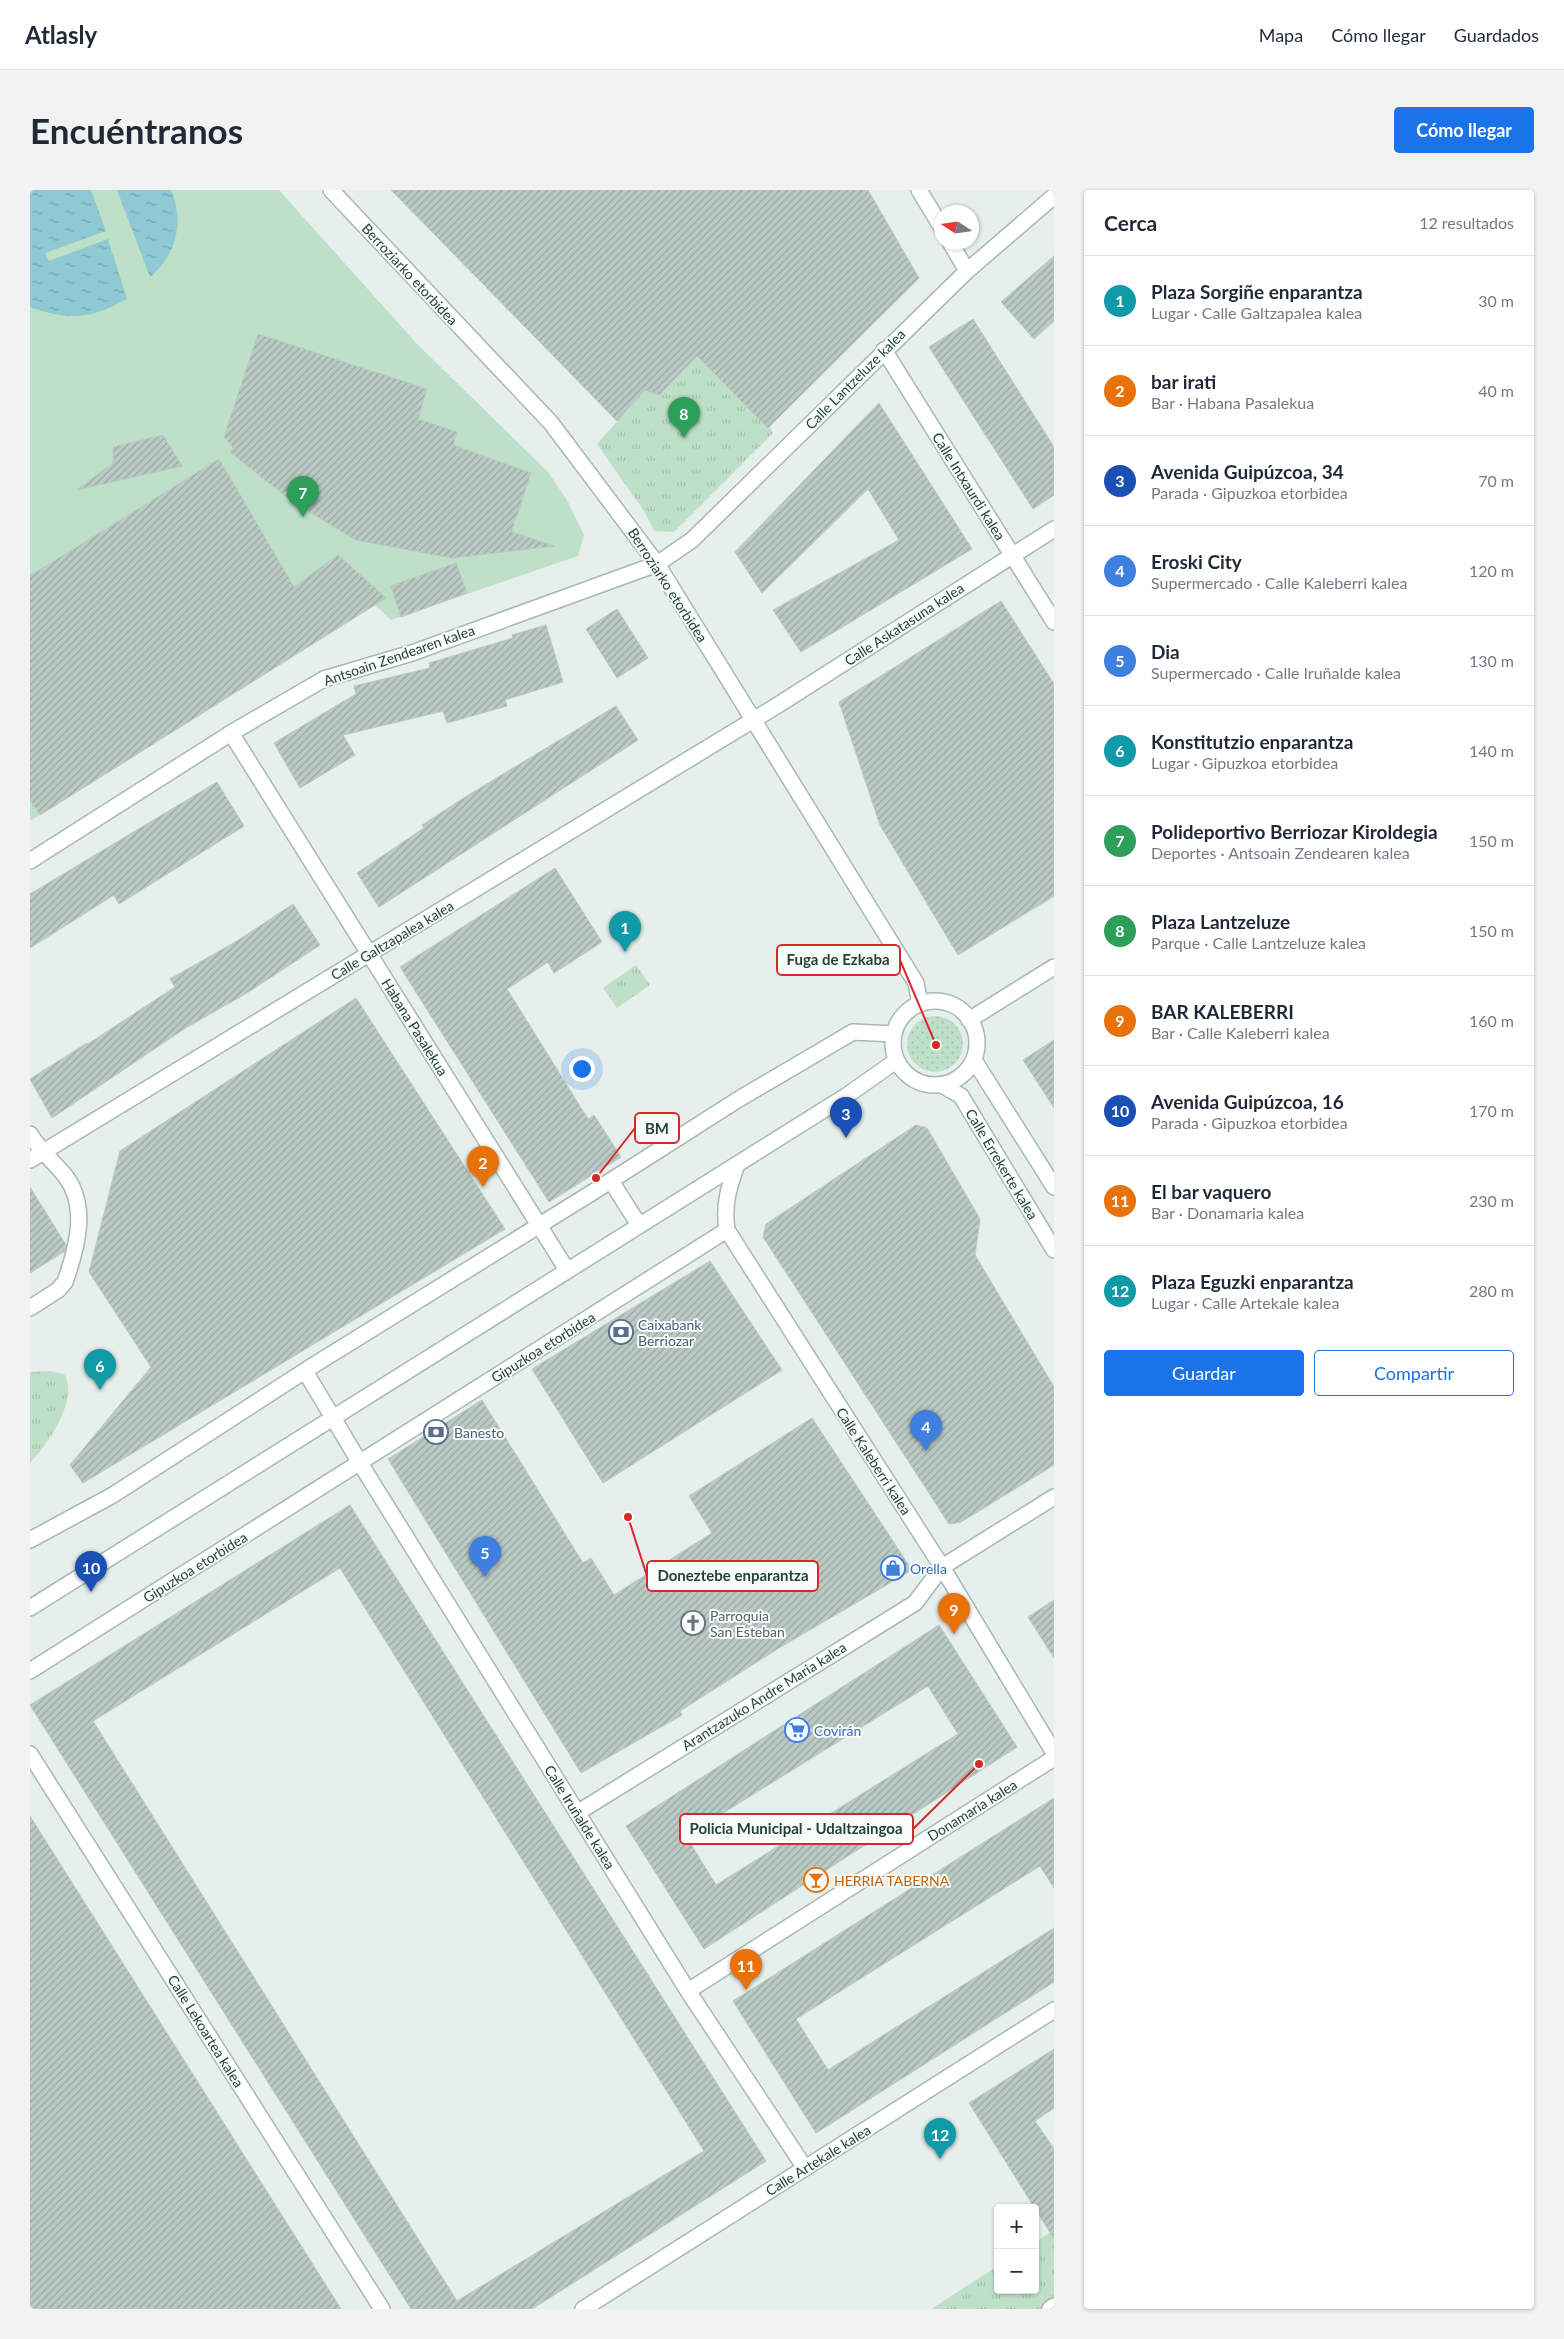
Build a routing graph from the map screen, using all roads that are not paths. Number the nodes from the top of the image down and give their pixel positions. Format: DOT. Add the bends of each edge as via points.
graph roads {
  1 [pos="331,190"];
  2 [pos="919,190"];
  3 [pos="1054,196"];
  4 [pos="934,215"];
  5 [pos="955,250"];
  6 [pos="967,270"];
  7 [pos="884,350"];
  8 [pos="1054,529"];
  9 [pos="1012,555"];
  10 [pos="657,564"];
  11 [pos="1054,622"];
  12 [pos="753,720"];
  13 [pos="231,733"];
  14 [pos="30,861"];
  15 [pos="370,954"];
  16 [pos="1054,967"];
  17 [pos="920,1004"];
  18 [pos="969,1020"];
  19 [pos="894,1034"];
  20 [pos="974,1060"];
  21 [pos="896,1061"];
  22 [pos="942,1085"];
  23 [pos="30,1134"];
  24 [pos="36,1157"];
  25 [pos="737,1164"];
  26 [pos="611,1181"];
  27 [pos="1054,1187"];
  28 [pos="639,1225"];
  29 [pos="539,1226"];
  30 [pos="727,1230"];
  31 [pos="1054,1250"];
  32 [pos="567,1270"];
  33 [pos="30,1308"];
  34 [pos="305,1371"];
  35 [pos="334,1417"];
  36 [pos="360,1464"];
  37 [pos="1054,1496"];
  38 [pos="30,1540"];
  39 [pos="942,1567"];
  40 [pos="30,1608"];
  41 [pos="30,1671"];
  42 [pos="1054,1753"];
  43 [pos="30,1754"];
  44 [pos="1054,1758"];
  45 [pos="576,1812"];
  46 [pos="688,1991"];
  47 [pos="1054,2010"];
  48 [pos="805,2168"];
  49 [pos="1054,2306"];
  50 [pos="382,2309"];
  51 [pos="583,2309"];
  52 [pos="1050,2309"];
  1 -- 10 [label="street, Berroziarko etorbidea" via="551,423"];
  2 -- 4 [label="street"];
  3 -- 6 [label="street, Calle Lantzeluze kalea"];
  5 -- 6 [label="street"];
  6 -- 7 [label="street, Calle Lantzeluze kalea"];
  7 -- 9 [label="street, Calle Intxaurdi kalea"];
  7 -- 10 [label="street, Calle Lantzeluze kalea" via="692,540"];
  8 -- 9 [label="street, Calle Askatasuna kalea"];
  9 -- 11 [label="street, Calle Intxaurdi kalea"];
  9 -- 12 [label="street, Calle Askatasuna kalea"];
  10 -- 12 [label="street, Berroziarko etorbidea"];
  10 -- 13 [label="street, Antsoain Zendearen kalea" via="412,653 324,680"];
  12 -- 15 [label="street, Calle Galtzapalea kalea"];
  12 -- 17 [label="street, Berroziarko etorbidea" via="916,983"];
  13 -- 14 [label="street, Antsoain Zendearen kalea"];
  13 -- 15 [label="street, Habana Pasalekua"];
  15 -- 24 [label="street, Calle Galtzapalea kalea"];
  15 -- 29 [label="street, Habana Pasalekua"];
  16 -- 18 [label="street"];
  17 -- 18 [label="street" via="947,1003"];
  17 -- 19 [label="street" via="899,1021"];
  18 -- 20 [label="street" via="975,1032"];
  19 -- 21 [label="street"];
  19 -- 26 [label="street" via="853,1032 739,1099"];
  20 -- 22 [label="street" via="966,1072"];
  20 -- 27 [label="street"];
  21 -- 22 [label="street" via="915,1081"];
  21 -- 25 [label="street"];
  22 -- 31 [label="street, Calle Errekerte kalea" via="960,1096"];
  23 -- 24 [label="street"];
  24 -- 33 [label="street" via="64,1173 78,1203 80,1221 64,1282 58,1290"];
  25 -- 28 [label="street"];
  25 -- 30 [label="street, Calle Kaleberri kalea" via="727,1192 724,1212"];
  26 -- 28 [label="street"];
  26 -- 29 [label="street"];
  28 -- 32 [label="street"];
  29 -- 32 [label="street, Habana Pasalekua"];
  29 -- 34 [label="street"];
  30 -- 36 [label="street, Gipuzkoa etorbidea"];
  30 -- 39 [label="street, Calle Kaleberri kalea"];
  32 -- 35 [label="street"];
  34 -- 35 [label="street"];
  34 -- 38 [label="street" via="113,1495"];
  35 -- 36 [label="street"];
  35 -- 40 [label="street"];
  36 -- 41 [label="street, Gipuzkoa etorbidea"];
  36 -- 45 [label="street, Calle Iruñalde kalea"];
  37 -- 39 [label="street"];
  39 -- 42 [label="street, Calle Kaleberri kalea"];
  39 -- 45 [label="street, Arantzazuko Andre Maria kalea" via="915,1603"];
  43 -- 50 [label="street, Calle Lekoartea kalea"];
  44 -- 46 [label="street, Donamaria kalea"];
  45 -- 46 [label="street, Calle Iruñalde kalea"];
  46 -- 48 [label="street, Calle Iruñalde kalea"];
  47 -- 48 [label="street, Calle Artekale kalea"];
  48 -- 51 [label="street, Calle Artekale kalea"];
  49 -- 52 [label="street"];
}
